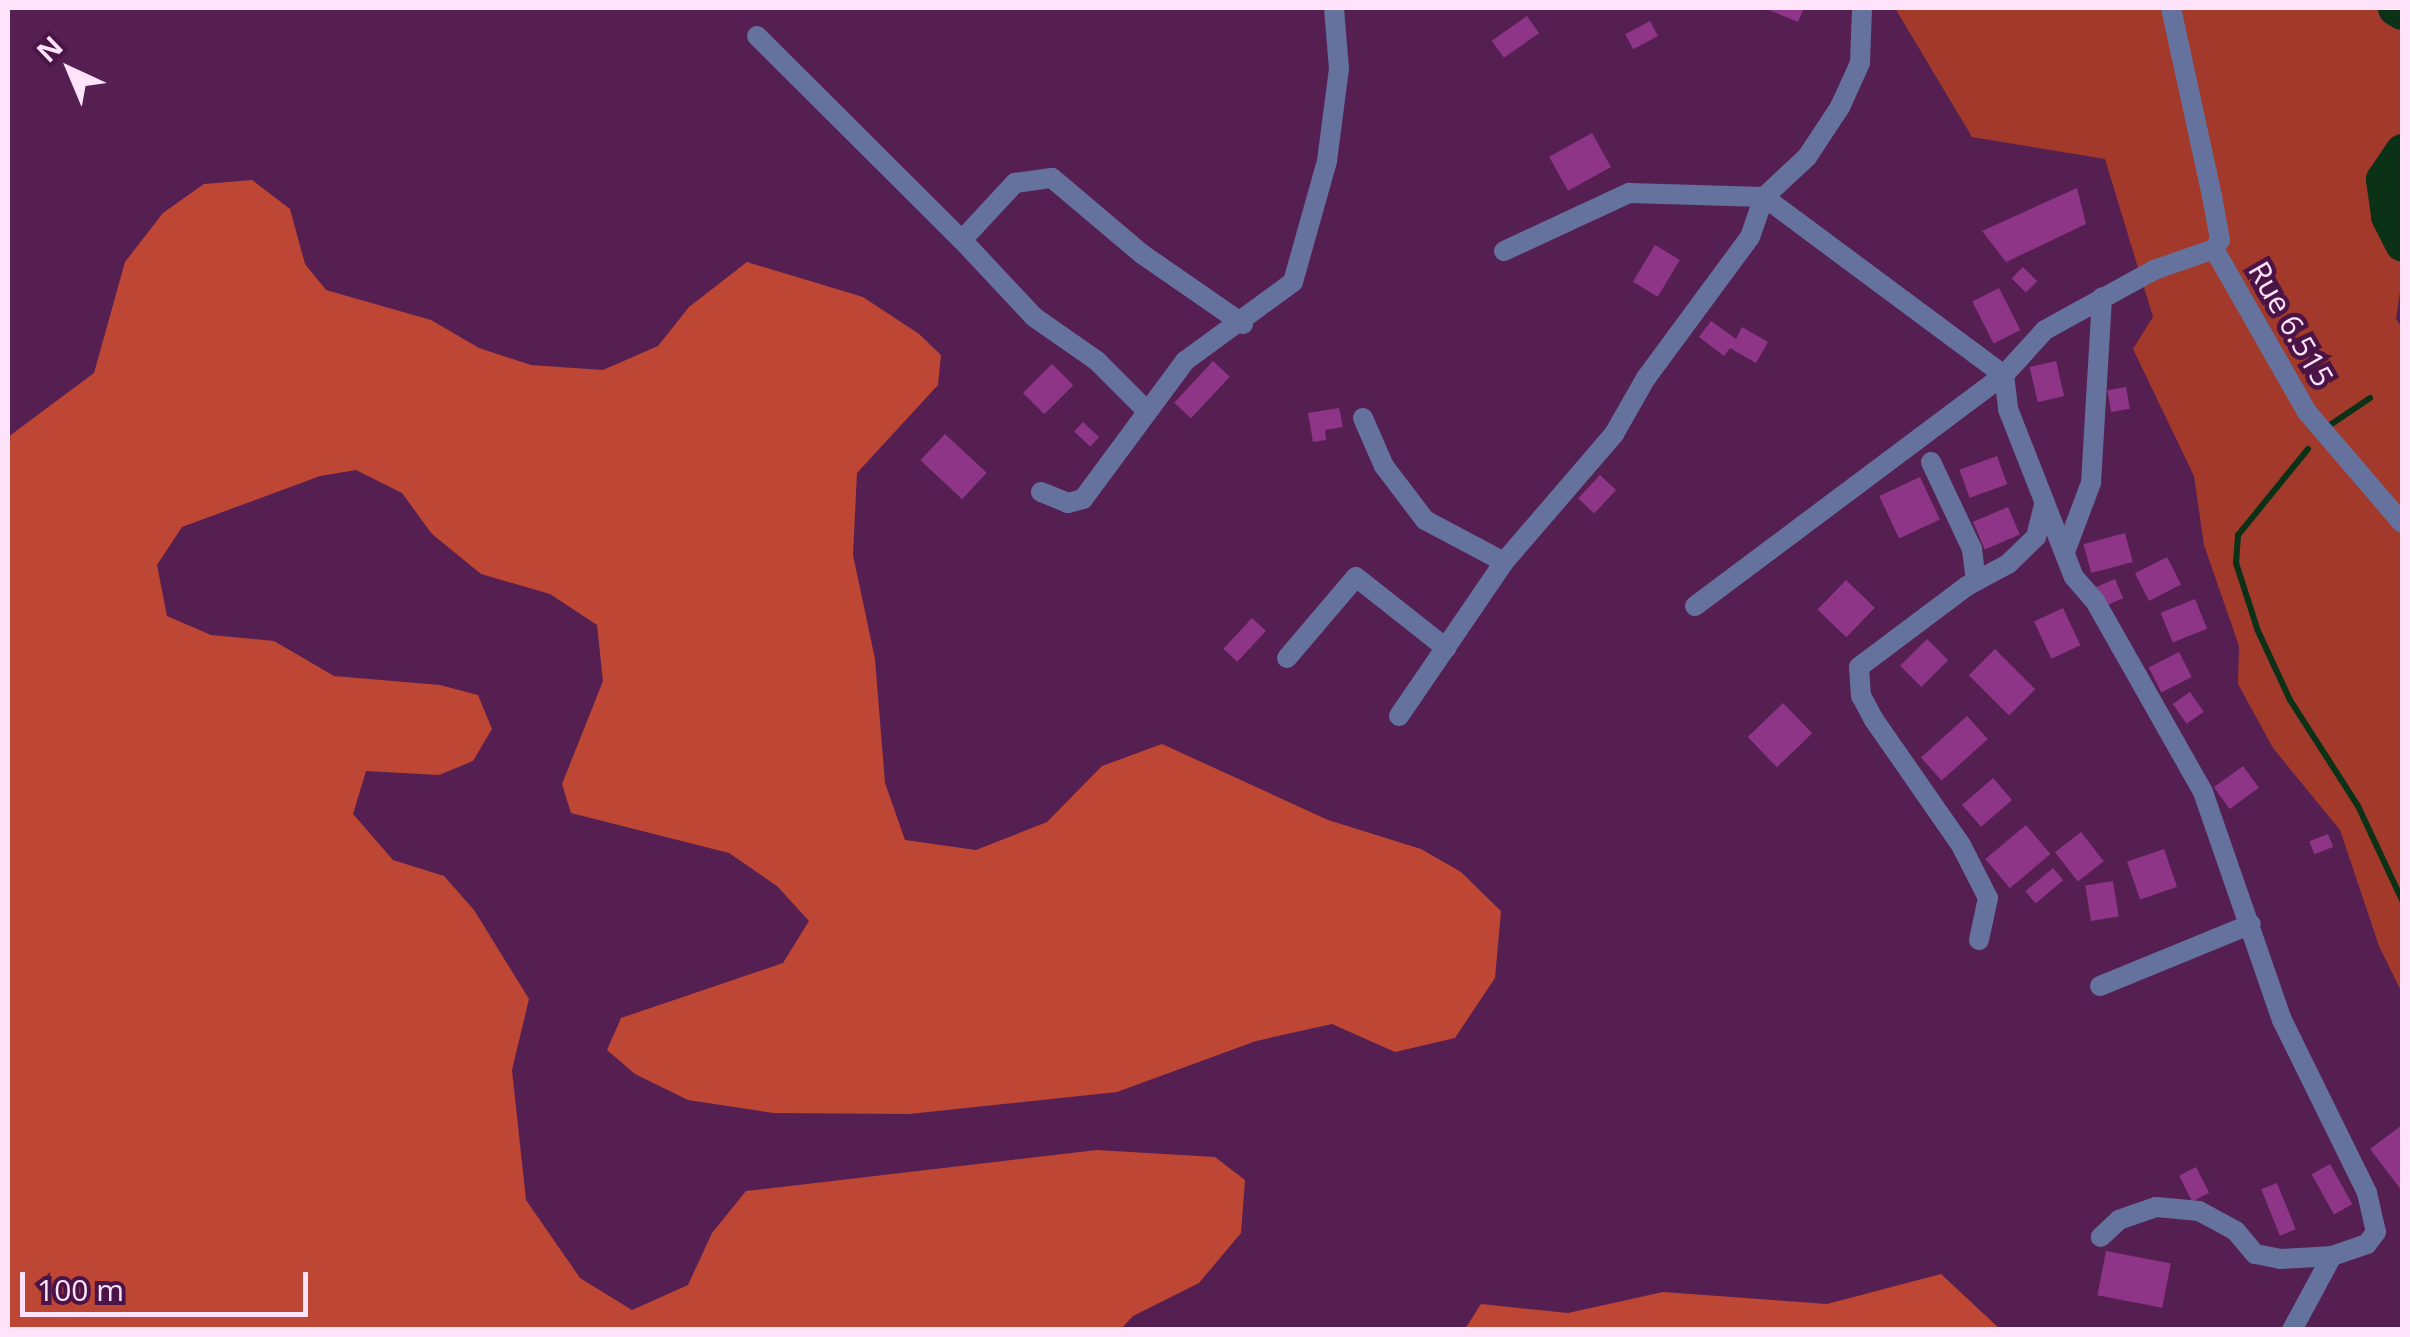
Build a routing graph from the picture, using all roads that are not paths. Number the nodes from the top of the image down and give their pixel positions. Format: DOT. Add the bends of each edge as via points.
graph roads {
  1 [pos="1334,8"];
  2 [pos="1862,8"];
  3 [pos="2171,8"];
  4 [pos="757,36"];
  5 [pos="1764,197"];
  6 [pos="962,240"];
  7 [pos="2214,249"];
  8 [pos="1504,251"];
  9 [pos="2102,297"];
  10 [pos="1244,324"];
  11 [pos="2004,375"];
  12 [pos="1147,411"];
  13 [pos="1363,418"];
  14 [pos="1931,462"];
  15 [pos="1041,492"];
  16 [pos="2045,502"];
  17 [pos="2402,523"];
  18 [pos="2064,552"];
  19 [pos="1504,562"];
  20 [pos="1976,581"];
  21 [pos="1695,606"];
  22 [pos="1446,648"];
  23 [pos="1287,658"];
  24 [pos="1399,716"];
  25 [pos="2251,924"];
  26 [pos="1979,940"];
  27 [pos="2100,986"];
  28 [pos="2101,1237"];
  29 [pos="2332,1256"];
  30 [pos="2292,1330"];
  1 -- 10 [label="street" via="1339,69 1313,221 1292,282"];
  2 -- 5 [label="street" via="1860,63 1840,107 1807,157"];
  3 -- 7 [label="street, Rue 6.515" via="2220,240"];
  4 -- 6 [label="street"];
  5 -- 8 [label="street" via="1629,193"];
  5 -- 11 [label="street"];
  5 -- 19 [label="street" via="1750,237 1697,304 1614,434"];
  6 -- 10 [label="street" via="1016,183 1052,178 1142,254"];
  6 -- 12 [label="street" via="1034,317 1097,361"];
  7 -- 9 [label="street"];
  7 -- 17 [label="street, Rue 6.515" via="2288,384 2333,448"];
  9 -- 11 [label="street" via="2044,330"];
  9 -- 18 [label="street" via="2091,482"];
  10 -- 12 [label="street" via="1185,362"];
  11 -- 16 [label="street" via="2008,408"];
  11 -- 21 [label="street"];
  12 -- 15 [label="street" via="1083,498 1068,502"];
  13 -- 19 [label="street" via="1384,466 1425,520"];
  14 -- 20 [label="street" via="1972,548"];
  16 -- 18 [label="street"];
  16 -- 20 [label="street" via="2036,538"];
  18 -- 25 [label="street" via="2182,749"];
  19 -- 22 [label="street"];
  20 -- 26 [label="street" via="1858,666 1861,696 1874,720 1960,845 1988,898"];
  22 -- 23 [label="street" via="1356,577"];
  22 -- 24 [label="street"];
  25 -- 27 [label="street"];
  25 -- 29 [label="street" via="2282,1020 2367,1193 2373,1239"];
  28 -- 29 [label="street" via="2119,1220 2156,1208 2199,1210 2236,1232 2256,1254"];
  29 -- 30 [label="street"];
}
